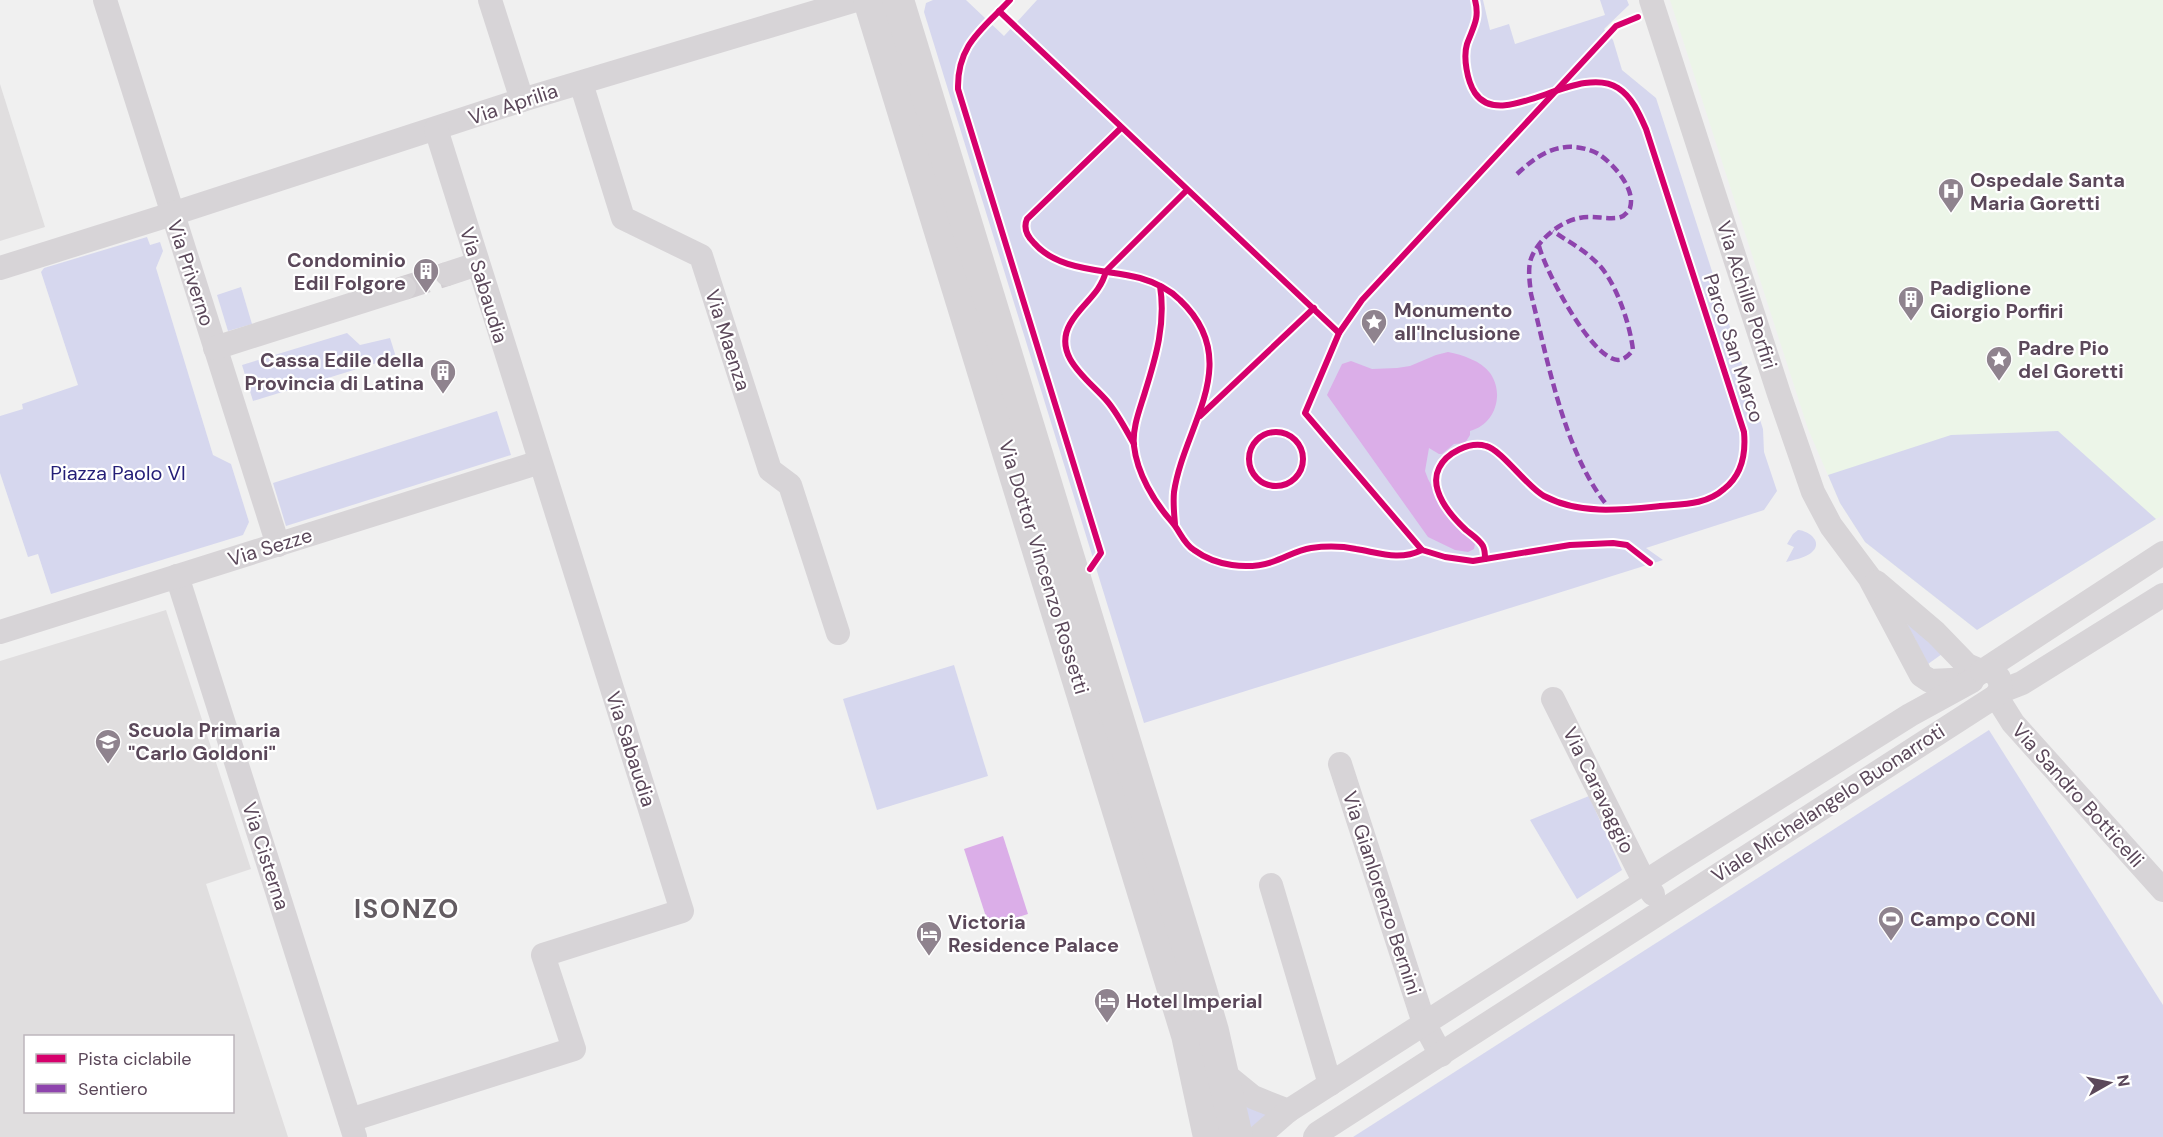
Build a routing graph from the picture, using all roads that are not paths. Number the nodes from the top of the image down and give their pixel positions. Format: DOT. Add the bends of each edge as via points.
graph roads {
  1 [pos="105,0"];
  2 [pos="490,0"];
  3 [pos="856,0"];
  4 [pos="869,0"];
  5 [pos="898,0"];
  6 [pos="1651,0"];
  7 [pos="581,83"];
  8 [pos="522,100"];
  9 [pos="436,129"];
  10 [pos="172,214"];
  11 [pos="477,264"];
  12 [pos="0,268"];
  13 [pos="447,274"];
  14 [pos="404,288"];
  15 [pos="215,348"];
  16 [pos="540,462"];
  17 [pos="278,545"];
  18 [pos="2163,553"];
  19 [pos="177,576"];
  20 [pos="1869,577"];
  21 [pos="2163,595"];
  22 [pos="0,632"];
  23 [pos="838,633"];
  24 [pos="1977,675"];
  25 [pos="1996,696"];
  26 [pos="1553,699"];
  27 [pos="1340,764"];
  28 [pos="1644,881"];
  29 [pos="1271,885"];
  30 [pos="2163,890"];
  31 [pos="1664,909"];
  32 [pos="1424,1023"];
  33 [pos="1441,1055"];
  34 [pos="1221,1071"];
  35 [pos="1330,1084"];
  36 [pos="1288,1111"];
  37 [pos="353,1129"];
  38 [pos="1311,1136"];
  39 [pos="1209,1137"];
  40 [pos="1236,1137"];
  41 [pos="1258,1137"];
  1 -- 10 [label="street, Via Priverno"];
  2 -- 8 [label="street"];
  3 -- 7 [label="street, Via Aprilia"];
  4 -- 39 [label="street, Via Dottor Vincenzo Rossetti" via="1187,1035"];
  5 -- 34 [label="street, Via Dottor Vincenzo Rossetti" via="1201,990"];
  6 -- 20 [label="street, Via Achille Porfiri" via="1813,492"];
  7 -- 8 [label="street, Via Aprilia"];
  7 -- 23 [label="street, Via Maenza" via="623,218 702,256 770,470 790,485"];
  8 -- 9 [label="street, Via Aprilia"];
  9 -- 10 [label="street, Via Aprilia"];
  9 -- 11 [label="street, Via Sabaudia"];
  10 -- 12 [label="street"];
  10 -- 15 [label="street, Via Priverno"];
  11 -- 13 [label="street"];
  11 -- 16 [label="street, Via Sabaudia"];
  14 -- 15 [label="street"];
  15 -- 17 [label="street, Via Priverno"];
  16 -- 17 [label="street, Via Sezze"];
  16 -- 37 [label="street, Via Sabaudia" via="682,911 543,955 574,1048"];
  17 -- 19 [label="street, Via Sezze"];
  18 -- 24 [label="street, Viale Michelangelo Buonarroti"];
  19 -- 22 [label="street, Via Sezze"];
  19 -- 37 [label="street, Via Cisterna"];
  20 -- 24 [label="street, Via Achille Porfiri" via="1912,611"];
  20 -- 24 [label="street, Via Achille Porfiri" via="1921,675 1930,681"];
  21 -- 25 [label="street, Viale Michelangelo Buonarroti"];
  24 -- 25 [label="street" via="1992,671 1999,678 2001,688"];
  24 -- 28 [label="street, Viale Michelangelo Buonarroti"];
  25 -- 30 [label="street, Via Sandro Botticelli" via="2013,723"];
  25 -- 31 [label="street, Viale Michelangelo Buonarroti"];
  26 -- 28 [label="street, Via Caravaggio"];
  27 -- 32 [label="street, Via Gianlorenzo Bernini"];
  28 -- 31 [label="street"];
  28 -- 32 [label="street, Viale Michelangelo Buonarroti"];
  29 -- 35 [label="street"];
  31 -- 33 [label="street, Viale Michelangelo Buonarroti"];
  32 -- 33 [label="street"];
  32 -- 35 [label="street, Viale Michelangelo Buonarroti"];
  33 -- 38 [label="street, Viale Michelangelo Buonarroti"];
  34 -- 36 [label="street" via="1253,1097"];
  34 -- 40 [label="street, Via Dottor Vincenzo Rossetti"];
  35 -- 36 [label="street, Viale Michelangelo Buonarroti"];
  36 -- 41 [label="street, Viale Michelangelo Buonarroti"];
}
